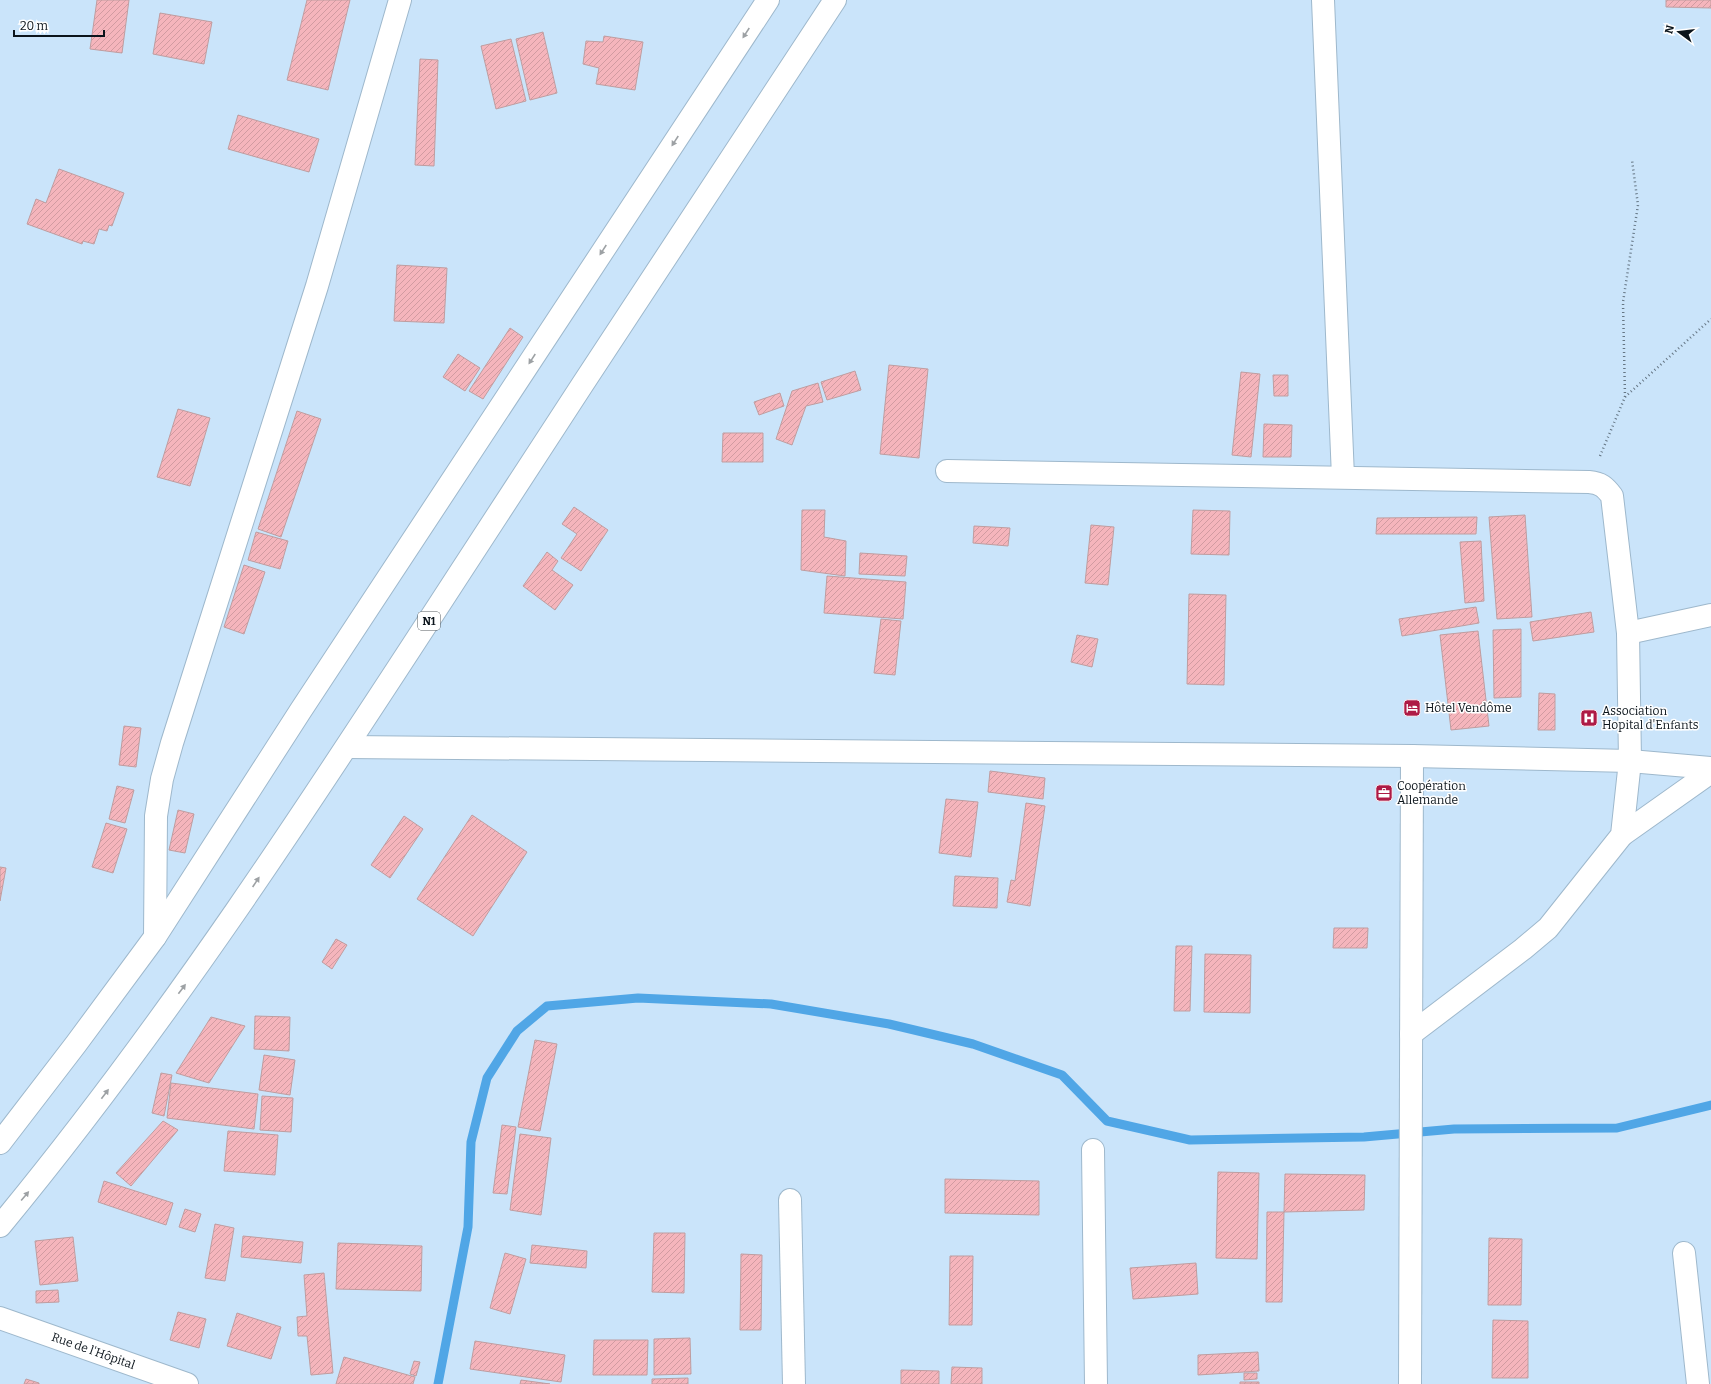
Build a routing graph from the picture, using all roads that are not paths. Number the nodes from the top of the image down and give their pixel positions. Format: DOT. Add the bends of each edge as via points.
graph roads {
  1 [pos="400,0"];
  2 [pos="768,0"];
  3 [pos="834,0"];
  4 [pos="1323,0"];
  5 [pos="947,470"];
  6 [pos="1343,477"];
  7 [pos="1711,615"];
  8 [pos="1628,633"];
  9 [pos="347,746"];
  10 [pos="1412,756"];
  11 [pos="1630,761"];
  12 [pos="1711,768"];
  13 [pos="1711,772"];
  14 [pos="1622,836"];
  15 [pos="155,937"];
  16 [pos="1411,1034"];
  17 [pos="0,1143"];
  18 [pos="1093,1150"];
  19 [pos="790,1200"];
  20 [pos="0,1226"];
  21 [pos="1684,1253"];
  22 [pos="0,1318"];
  23 [pos="187,1384"];
  24 [pos="794,1384"];
  25 [pos="1096,1384"];
  26 [pos="1410,1384"];
  27 [pos="1698,1384"];
  1 -- 15 [label="main road" via="317,286 164,772 156,816"];
  2 -- 15 [label="main road, one-way" via="301,710"];
  3 -- 9 [label="main road, N1"];
  4 -- 6 [label="main road"];
  5 -- 6 [label="main road"];
  6 -- 8 [label="main road" via="1600,483 1612,496"];
  7 -- 8 [label="main road"];
  8 -- 11 [label="main road"];
  9 -- 10 [label="main road"];
  20 -- 9 [label="main road, N1, one-way" via="59,1155 193,975"];
  10 -- 11 [label="main road"];
  10 -- 16 [label="main road"];
  11 -- 12 [label="main road"];
  11 -- 14 [label="main road"];
  13 -- 14 [label="main road"];
  14 -- 16 [label="main road" via="1548,928"];
  15 -- 17 [label="main road"];
  16 -- 26 [label="main road"];
  18 -- 25 [label="main road"];
  19 -- 24 [label="main road"];
  21 -- 27 [label="main road"];
  22 -- 23 [label="main road, Rue de l'Hôpital"];
}
